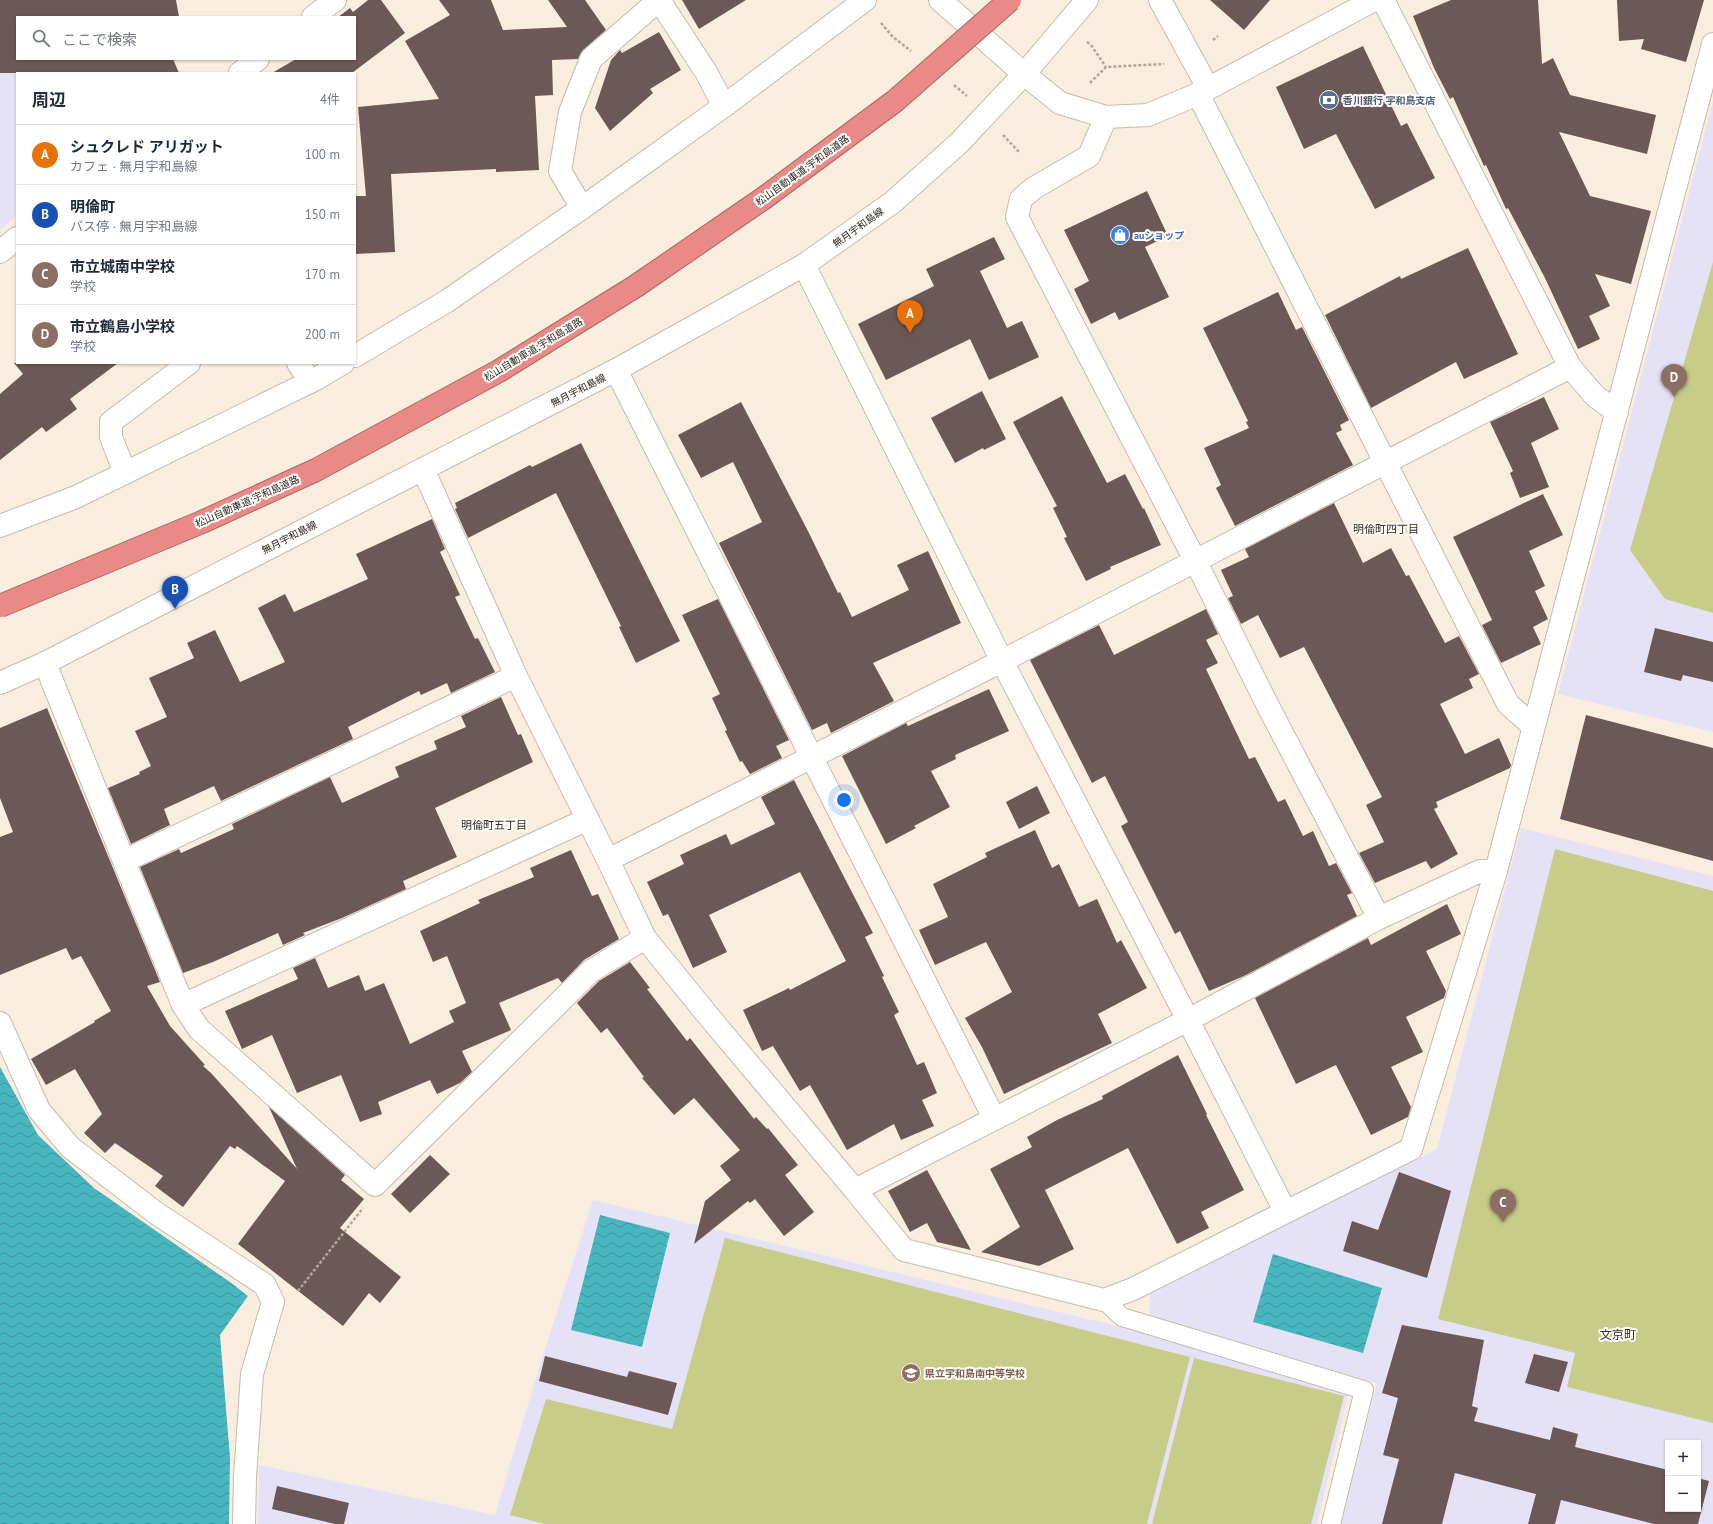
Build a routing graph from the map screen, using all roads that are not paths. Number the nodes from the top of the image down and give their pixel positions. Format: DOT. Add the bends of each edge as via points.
graph roads {
  1 [pos="335,0"];
  2 [pos="659,0"];
  3 [pos="865,0"];
  4 [pos="940,0"];
  5 [pos="1010,0"];
  6 [pos="1087,0"];
  7 [pos="1160,0"];
  8 [pos="1374,0"];
  9 [pos="1383,0"];
  10 [pos="314,16"];
  11 [pos="1713,44"];
  12 [pos="257,60"];
  13 [pos="241,72"];
  14 [pos="1024,74"];
  15 [pos="1203,91"];
  16 [pos="724,106"];
  17 [pos="1106,118"];
  18 [pos="582,208"];
  19 [pos="16,239"];
  20 [pos="0,252"];
  21 [pos="804,265"];
  22 [pos="356,355"];
  23 [pos="188,364"];
  24 [pos="299,364"];
  25 [pos="341,364"];
  26 [pos="1570,367"];
  27 [pos="616,370"];
  28 [pos="310,382"];
  29 [pos="1617,412"];
  30 [pos="1386,463"];
  31 [pos="423,469"];
  32 [pos="125,473"];
  33 [pos="0,526"];
  34 [pos="1195,560"];
  35 [pos="0,606"];
  36 [pos="1002,661"];
  37 [pos="45,663"];
  38 [pos="516,676"];
  39 [pos="0,683"];
  40 [pos="1533,726"];
  41 [pos="810,757"];
  42 [pos="588,819"];
  43 [pos="608,860"];
  44 [pos="124,861"];
  45 [pos="1496,871"];
  46 [pos="1379,918"];
  47 [pos="645,938"];
  48 [pos="183,1005"];
  49 [pos="1188,1020"];
  50 [pos="0,1023"];
  51 [pos="994,1118"];
  52 [pos="855,1190"];
  53 [pos="1285,1211"];
  54 [pos="1104,1300"];
  55 [pos="244,1524"];
  56 [pos="1331,1524"];
  1 -- 10 [label="street"];
  2 -- 16 [label="street" via="706,72"];
  2 -- 18 [label="street" via="591,59 570,112 560,172"];
  3 -- 16 [label="street"];
  4 -- 14 [label="street"];
  5 -- 35 [label="highway, 松山自動車道;宇和島道路, bridge" via="895,101 764,198 636,286 499,371 316,470 202,522"];
  6 -- 14 [label="street, 無月宇和島線"];
  7 -- 15 [label="street"];
  8 -- 15 [label="street"];
  9 -- 26 [label="street"];
  11 -- 29 [label="street"];
  12 -- 13 [label="street"];
  14 -- 17 [label="street" via="1060,103"];
  14 -- 21 [label="street, 無月宇和島線" via="959,143 893,202"];
  15 -- 17 [label="street" via="1148,115"];
  15 -- 30 [label="street"];
  16 -- 18 [label="street"];
  17 -- 34 [label="street" via="1089,156 1034,188 1021,199 1017,217"];
  18 -- 22 [label="street" via="447,301"];
  19 -- 20 [label="street"];
  21 -- 27 [label="street, 無月宇和島線"];
  21 -- 36 [label="street"];
  23 -- 32 [label="street" via="111,422 111,437"];
  24 -- 28 [label="street"];
  25 -- 28 [label="street"];
  26 -- 29 [label="street" via="1595,396"];
  26 -- 30 [label="street"];
  27 -- 31 [label="street, 無月宇和島線"];
  27 -- 41 [label="street"];
  28 -- 32 [label="street"];
  29 -- 40 [label="street"];
  30 -- 34 [label="street"];
  30 -- 40 [label="street" via="1508,704"];
  31 -- 37 [label="street, 無月宇和島線"];
  31 -- 38 [label="street"];
  32 -- 33 [label="street" via="76,497"];
  34 -- 36 [label="street"];
  34 -- 46 [label="street"];
  36 -- 41 [label="street"];
  36 -- 49 [label="street"];
  37 -- 39 [label="street, 無月宇和島線"];
  37 -- 44 [label="street"];
  38 -- 42 [label="street"];
  38 -- 44 [label="street"];
  40 -- 45 [label="street"];
  41 -- 43 [label="street"];
  41 -- 51 [label="street"];
  42 -- 43 [label="street"];
  42 -- 48 [label="street"];
  43 -- 47 [label="street"];
  44 -- 48 [label="street"];
  45 -- 46 [label="street" via="1480,871"];
  45 -- 53 [label="street" via="1411,1149"];
  46 -- 49 [label="street"];
  47 -- 48 [label="street" via="591,971 375,1185 199,1028"];
  47 -- 52 [label="street"];
  49 -- 51 [label="street"];
  49 -- 53 [label="street"];
  50 -- 55 [label="street" via="40,1110 70,1147 156,1213 265,1285 273,1302 252,1374"];
  51 -- 52 [label="street"];
  52 -- 54 [label="street" via="904,1250"];
  53 -- 54 [label="street" via="1133,1289"];
  54 -- 56 [label="lane" via="1122,1317 1364,1390"];
}
